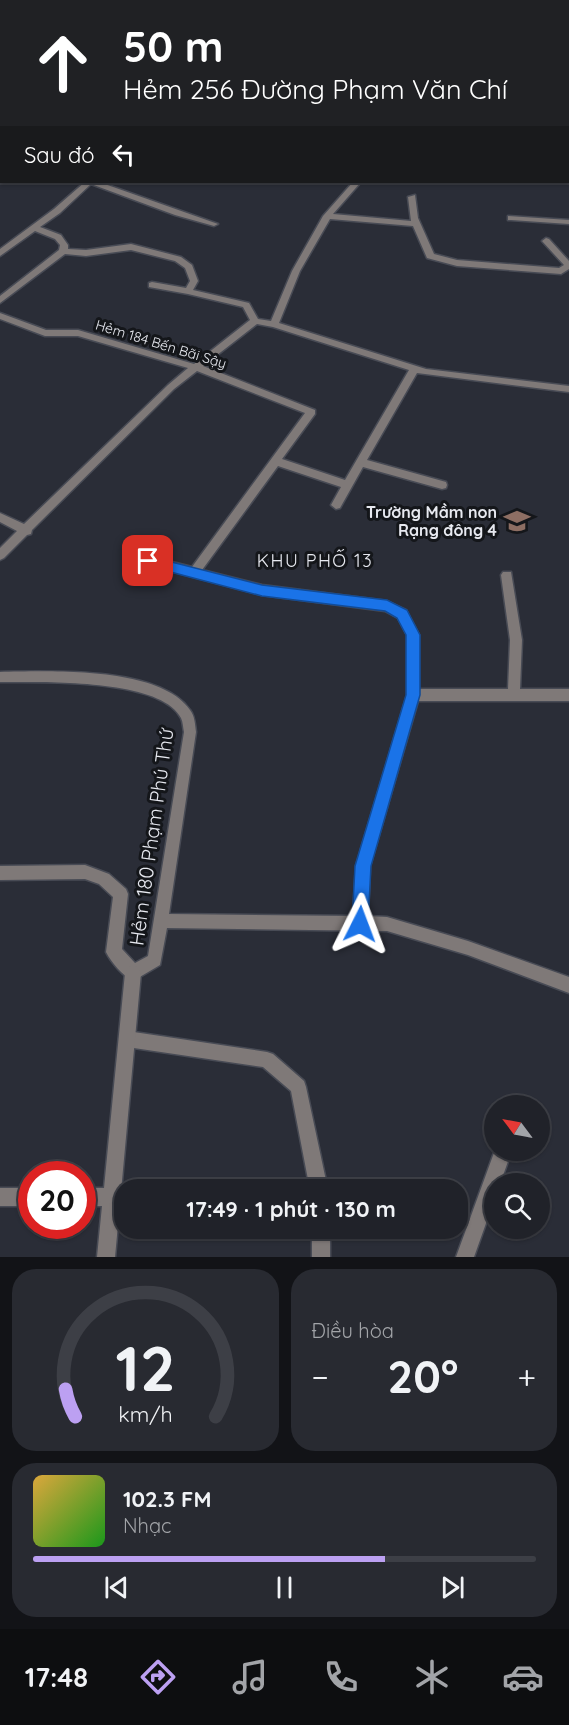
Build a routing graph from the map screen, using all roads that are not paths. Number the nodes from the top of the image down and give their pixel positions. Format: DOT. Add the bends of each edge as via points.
graph roads {
  1 [pos="90,183"];
  2 [pos="94,183"];
  3 [pos="356,183"];
  4 [pos="412,197"];
  5 [pos="327,216"];
  6 [pos="511,218"];
  7 [pos="569,222"];
  8 [pos="214,224"];
  9 [pos="416,224"];
  10 [pos="34,228"];
  11 [pos="546,241"];
  12 [pos="63,251"];
  13 [pos="0,253"];
  14 [pos="569,266"];
  15 [pos="152,285"];
  16 [pos="188,291"];
  17 [pos="0,300"];
  18 [pos="0,316"];
  19 [pos="255,321"];
  20 [pos="274,324"];
  21 [pos="198,368"];
  22 [pos="414,369"];
  23 [pos="569,389"];
  24 [pos="276,461"];
  25 [pos="361,462"];
  26 [pos="348,484"];
  27 [pos="442,485"];
  28 [pos="336,506"];
  29 [pos="0,517"];
  30 [pos="27,531"];
  31 [pos="0,555"];
  32 [pos="148,561"];
  33 [pos="194,573"];
  34 [pos="507,575"];
  35 [pos="0,677"];
  36 [pos="413,695"];
  37 [pos="513,695"];
  38 [pos="569,695"];
  39 [pos="0,873"];
  40 [pos="160,921"];
  41 [pos="360,924"];
  42 [pos="133,973"];
  43 [pos="569,985"];
  44 [pos="127,1039"];
  45 [pos="500,1161"];
  46 [pos="317,1179"];
  47 [pos="0,1197"];
  48 [pos="18,1197"];
  49 [pos="96,1197"];
  50 [pos="111,1197"];
  51 [pos="321,1239"];
  52 [pos="106,1257"];
  53 [pos="321,1257"];
  54 [pos="465,1257"];
  1 -- 10 [label="street"];
  2 -- 8 [label="street"];
  3 -- 5 [label="street"];
  4 -- 9 [label="street"];
  5 -- 9 [label="street"];
  5 -- 20 [label="street" via="296,271"];
  6 -- 7 [label="street"];
  9 -- 14 [label="street" via="430,256 442,260 561,271"];
  10 -- 12 [label="street" via="58,237"];
  10 -- 13 [label="street"];
  11 -- 14 [label="street"];
  12 -- 16 [label="street" via="86,253 131,247 178,259 189,267 194,282"];
  12 -- 17 [label="street"];
  15 -- 16 [label="street"];
  16 -- 19 [label="street" via="246,305"];
  18 -- 21 [label="street, Hẻm 184 Bến Bãi Sậy" via="45,333 78,333"];
  19 -- 20 [label="street"];
  19 -- 21 [label="street"];
  20 -- 22 [label="street"];
  21 -- 24 [label="street, Hẻm 184 Bến Bãi Sậy" via="310,412"];
  21 -- 30 [label="street" via="171,387"];
  22 -- 23 [label="street"];
  22 -- 25 [label="street"];
  24 -- 26 [label="street"];
  24 -- 33 [label="street"];
  25 -- 26 [label="street"];
  25 -- 27 [label="street"];
  26 -- 28 [label="street"];
  29 -- 30 [label="street"];
  30 -- 31 [label="street"];
  32 -- 33 [label="street"];
  33 -- 36 [label="street" via="262,590 387,606 402,614 413,635"];
  34 -- 37 [label="street" via="516,640"];
  35 -- 40 [label="street, Hẻm 180 Phạm Phú Thứ" via="121,682 159,694 186,715 190,732"];
  36 -- 37 [label="street"];
  36 -- 41 [label="street" via="363,866"];
  37 -- 38 [label="street"];
  39 -- 42 [label="street" via="84,872 104,879 121,894 114,952"];
  40 -- 41 [label="street"];
  40 -- 42 [label="street, Hẻm 180 Phạm Phú Thứ" via="154,960"];
  41 -- 43 [label="street" via="387,924"];
  42 -- 44 [label="street"];
  44 -- 46 [label="street" via="267,1060 298,1087"];
  44 -- 50 [label="street"];
  45 -- 54 [label="street"];
  47 -- 48 [label="street"];
  49 -- 50 [label="street"];
  50 -- 52 [label="street"];
  51 -- 53 [label="street"];
}
